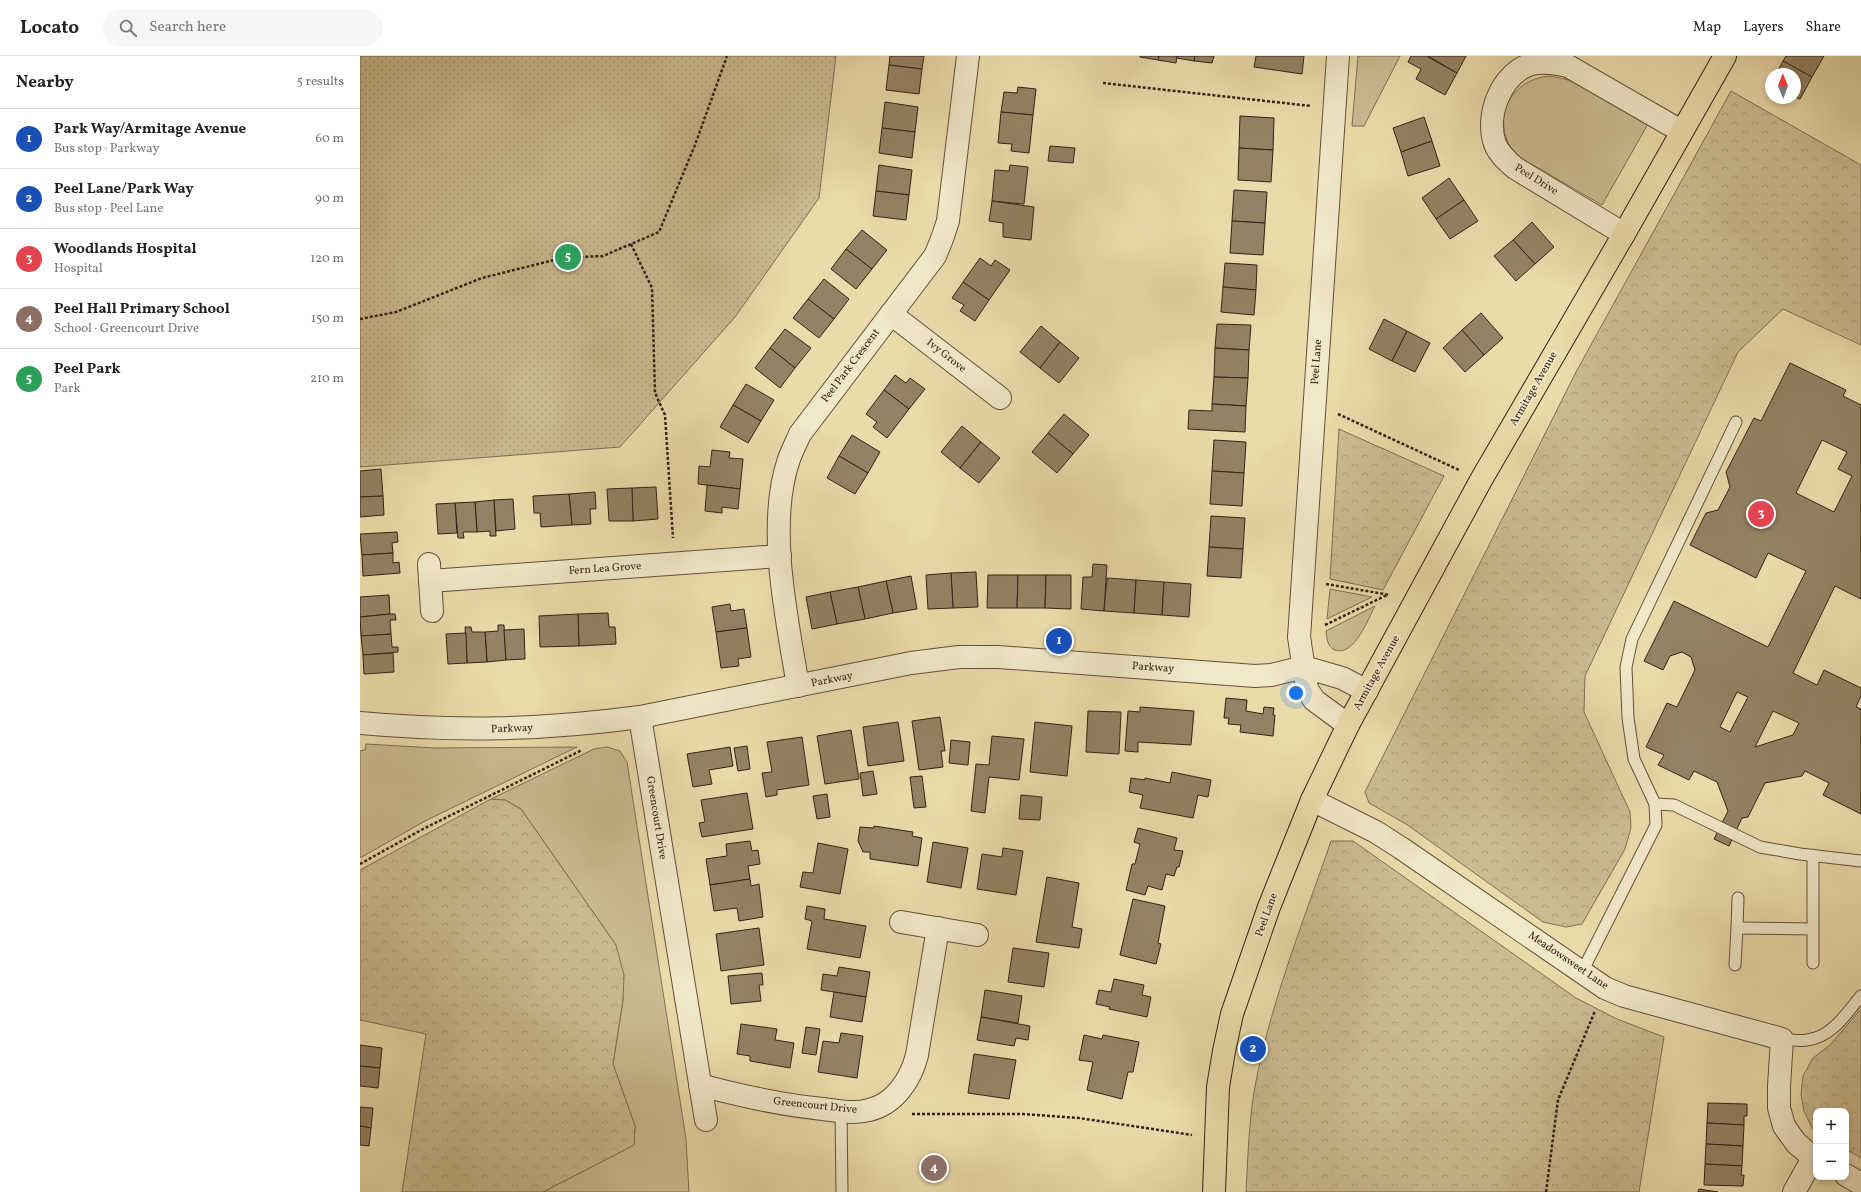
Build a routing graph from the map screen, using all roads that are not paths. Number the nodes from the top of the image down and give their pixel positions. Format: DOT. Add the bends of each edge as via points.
graph roads {
  1 [pos="968,56"];
  2 [pos="1338,56"];
  3 [pos="1724,56"];
  4 [pos="1681,131"];
  5 [pos="1624,234"];
  6 [pos="891,314"];
  7 [pos="1000,398"];
  8 [pos="1736,422"];
  9 [pos="780,556"];
  10 [pos="432,611"];
  11 [pos="1304,667"];
  12 [pos="798,686"];
  13 [pos="1367,691"];
  14 [pos="640,717"];
  15 [pos="360,723"];
  16 [pos="1348,725"];
  17 [pos="1312,800"];
  18 [pos="1655,804"];
  19 [pos="1813,855"];
  20 [pos="1861,861"];
  21 [pos="1738,898"];
  22 [pos="901,922"];
  23 [pos="938,928"];
  24 [pos="1737,928"];
  25 [pos="1812,929"];
  26 [pos="977,935"];
  27 [pos="1813,963"];
  28 [pos="1735,964"];
  29 [pos="1582,972"];
  30 [pos="1861,996"];
  31 [pos="1782,1039"];
  32 [pos="700,1085"];
  33 [pos="841,1111"];
  34 [pos="706,1120"];
  35 [pos="1813,1158"];
  36 [pos="1813,1161"];
  37 [pos="1849,1177"];
  38 [pos="1861,1184"];
  39 [pos="842,1192"];
  40 [pos="1214,1192"];
  41 [pos="1794,1192"];
  1 -- 6 [label="street, Peel Park Crescent" via="948,221 935,256"];
  2 -- 11 [label="street, Peel Lane" via="1302,579 1299,637"];
  3 -- 4 [label="main road, Armitage Avenue"];
  4 -- 5 [label="main road, Armitage Avenue"];
  4 -- 5 [label="street, Peel Drive" via="1568,66 1549,62 1531,64 1515,73 1503,86 1495,106 1493,126 1495,144 1504,158 1515,168"];
  5 -- 13 [label="main road, Armitage Avenue" via="1481,480"];
  6 -- 7 [label="street, Ivy Grove"];
  6 -- 9 [label="street, Peel Park Crescent" via="800,434 794,447 783,486"];
  8 -- 18 [label="lane" via="1632,639 1626,667 1628,718 1634,759"];
  9 -- 10 [label="street, Fern Lea Grove" via="675,564 430,572"];
  9 -- 12 [label="street, Peel Park Crescent" via="782,588"];
  11 -- 12 [label="street, Parkway" via="1255,676 959,657 911,663"];
  11 -- 13 [label="street" via="1342,678"];
  11 -- 16 [label="street, Peel Lane" via="1307,689 1314,700"];
  12 -- 14 [label="street, Parkway"];
  13 -- 16 [label="main road, Armitage Avenue"];
  14 -- 15 [label="street, Parkway" via="547,728 485,730 417,729"];
  14 -- 32 [label="street, Greencourt Drive"];
  16 -- 17 [label="main road, Peel Lane"];
  17 -- 29 [label="street, Meadowsweet Lane" via="1376,832"];
  17 -- 40 [label="main road, Peel Lane" via="1269,907 1232,1014 1218,1087"];
  18 -- 19 [label="lane" via="1674,805 1760,847"];
  18 -- 29 [label="lane" via="1656,825"];
  19 -- 20 [label="lane"];
  19 -- 25 [label="lane"];
  21 -- 24 [label="lane"];
  22 -- 23 [label="street"];
  23 -- 26 [label="street"];
  23 -- 33 [label="street, Greencourt Drive" via="913,1072 895,1096 882,1105 870,1110"];
  24 -- 25 [label="lane"];
  24 -- 28 [label="lane"];
  25 -- 27 [label="lane"];
  29 -- 31 [label="street, Meadowsweet Lane" via="1605,988 1624,996"];
  30 -- 31 [label="lane, Meadowsweet Lane" via="1824,1036 1806,1041"];
  31 -- 35 [label="street" via="1779,1108 1784,1126 1796,1143"];
  32 -- 33 [label="street, Greencourt Drive" via="740,1096"];
  32 -- 34 [label="street, Greencourt Drive"];
  33 -- 39 [label="lane"];
  36 -- 41 [label="street"];
  37 -- 38 [label="street"];
}
